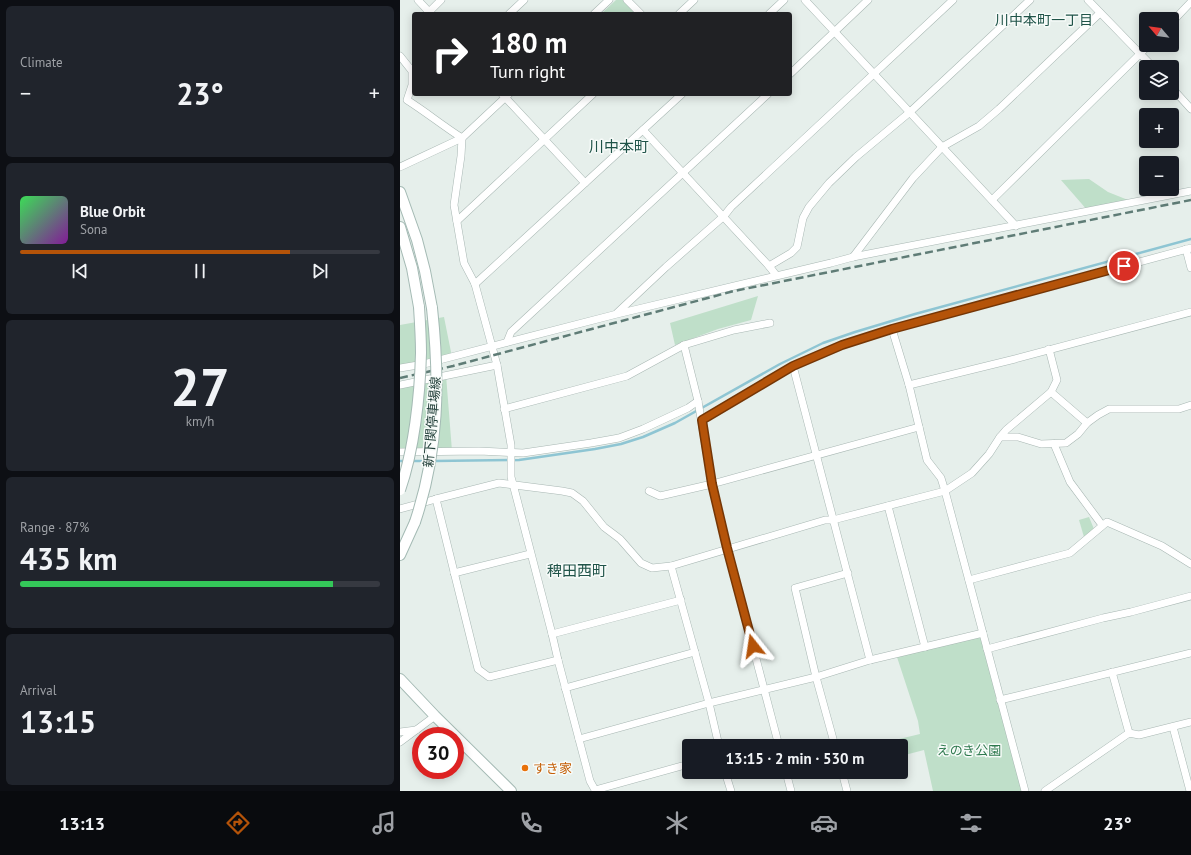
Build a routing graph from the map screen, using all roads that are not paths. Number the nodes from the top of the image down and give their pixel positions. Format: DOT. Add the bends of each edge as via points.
graph roads {
  1 [pos="418,0"];
  2 [pos="441,0"];
  3 [pos="524,0"];
  4 [pos="609,0"];
  5 [pos="627,0"];
  6 [pos="694,0"];
  7 [pos="784,0"];
  8 [pos="805,0"];
  9 [pos="868,0"];
  10 [pos="953,0"];
  11 [pos="1030,0"];
  12 [pos="1088,0"];
  13 [pos="1191,2"];
  14 [pos="429,12"];
  15 [pos="431,12"];
  16 [pos="511,12"];
  17 [pos="596,12"];
  18 [pos="639,12"];
  19 [pos="681,12"];
  20 [pos="771,12"];
  21 [pos="1100,13"];
  22 [pos="1179,15"];
  23 [pos="835,31"];
  24 [pos="1141,53"];
  25 [pos="400,56"];
  26 [pos="1147,60"];
  27 [pos="792,72"];
  28 [pos="874,74"];
  29 [pos="504,96"];
  30 [pos="506,96"];
  31 [pos="591,96"];
  32 [pos="680,96"];
  33 [pos="766,96"];
  34 [pos="1179,96"];
  35 [pos="1191,109"];
  36 [pos="910,112"];
  37 [pos="643,130"];
  38 [pos="462,138"];
  39 [pos="544,139"];
  40 [pos="942,147"];
  41 [pos="400,167"];
  42 [pos="684,174"];
  43 [pos="585,183"];
  44 [pos="1191,191"];
  45 [pos="400,192"];
  46 [pos="992,200"];
  47 [pos="724,216"];
  48 [pos="457,221"];
  49 [pos="1016,226"];
  50 [pos="414,228"];
  51 [pos="401,231"];
  52 [pos="1188,249"];
  53 [pos="853,257"];
  54 [pos="769,266"];
  55 [pos="1191,268"];
  56 [pos="776,275"];
  57 [pos="475,284"];
  58 [pos="1191,312"];
  59 [pos="617,314"];
  60 [pos="770,323"];
  61 [pos="892,329"];
  62 [pos="506,342"];
  63 [pos="684,345"];
  64 [pos="492,346"];
  65 [pos="1049,349"];
  66 [pos="496,365"];
  67 [pos="793,366"];
  68 [pos="400,368"];
  69 [pos="400,385"];
  70 [pos="908,385"];
  71 [pos="1051,392"];
  72 [pos="698,402"];
  73 [pos="1191,405"];
  74 [pos="504,409"];
  75 [pos="701,418"];
  76 [pos="1087,423"];
  77 [pos="919,427"];
  78 [pos="1000,437"];
  79 [pos="1054,444"];
  80 [pos="400,452"];
  81 [pos="511,454"];
  82 [pos="816,454"];
  83 [pos="513,484"];
  84 [pos="712,484"];
  85 [pos="400,490"];
  86 [pos="649,491"];
  87 [pos="945,491"];
  88 [pos="436,499"];
  89 [pos="888,506"];
  90 [pos="400,509"];
  91 [pos="833,520"];
  92 [pos="1102,525"];
  93 [pos="727,548"];
  94 [pos="530,554"];
  95 [pos="400,555"];
  96 [pos="1191,564"];
  97 [pos="671,566"];
  98 [pos="848,573"];
  99 [pos="454,574"];
  100 [pos="969,580"];
  101 [pos="1191,596"];
  102 [pos="681,600"];
  103 [pos="983,633"];
  104 [pos="552,634"];
  105 [pos="925,647"];
  106 [pos="987,650"];
  107 [pos="695,652"];
  108 [pos="1191,653"];
  109 [pos="558,660"];
  110 [pos="870,660"];
  111 [pos="1112,672"];
  112 [pos="816,677"];
  113 [pos="400,678"];
  114 [pos="565,688"];
  115 [pos="765,689"];
  116 [pos="1000,700"];
  117 [pos="709,703"];
  118 [pos="435,716"];
  119 [pos="1191,722"];
  120 [pos="422,727"];
  121 [pos="1173,727"];
  122 [pos="412,731"];
  123 [pos="400,732"];
  124 [pos="1129,733"];
  125 [pos="412,734"];
  126 [pos="579,739"];
  127 [pos="717,739"];
  128 [pos="777,739"];
  129 [pos="833,739"];
  130 [pos="400,742"];
  131 [pos="682,766"];
  132 [pos="727,779"];
  133 [pos="788,779"];
  134 [pos="844,779"];
  135 [pos="511,791"];
  136 [pos="730,791"];
  137 [pos="791,791"];
  138 [pos="847,791"];
  139 [pos="1024,791"];
  140 [pos="1045,791"];
  141 [pos="1190,791"];
  1 -- 14 [label="street"];
  2 -- 15 [label="street"];
  3 -- 16 [label="street"];
  4 -- 17 [label="street"];
  5 -- 18 [label="street"];
  6 -- 19 [label="street"];
  7 -- 20 [label="street"];
  8 -- 23 [label="street"];
  9 -- 23 [label="street"];
  10 -- 28 [label="street"];
  11 -- 36 [label="street"];
  12 -- 21 [label="street"];
  13 -- 22 [label="street"];
  21 -- 24 [label="street"];
  21 -- 40 [label="street" via="979,126"];
  23 -- 27 [label="street"];
  23 -- 28 [label="street"];
  24 -- 26 [label="street"];
  24 -- 46 [label="street"];
  25 -- 38 [label="street" via="412,71 412,85 407,100"];
  28 -- 36 [label="street"];
  28 -- 47 [label="street"];
  29 -- 38 [label="street"];
  30 -- 39 [label="street"];
  31 -- 39 [label="street"];
  32 -- 37 [label="street"];
  33 -- 42 [label="street"];
  34 -- 35 [label="street"];
  36 -- 40 [label="street"];
  36 -- 54 [label="street" via="829,183 803,218 797,247"];
  37 -- 42 [label="street"];
  37 -- 43 [label="street"];
  38 -- 41 [label="street"];
  38 -- 48 [label="street" via="454,205"];
  39 -- 43 [label="street"];
  39 -- 48 [label="street"];
  40 -- 46 [label="street"];
  40 -- 53 [label="street" via="913,178"];
  42 -- 47 [label="street"];
  42 -- 62 [label="street" via="511,332"];
  43 -- 57 [label="street"];
  44 -- 49 [label="street"];
  45 -- 50 [label="main road, 新下関停車場線"];
  46 -- 49 [label="street"];
  47 -- 54 [label="street"];
  47 -- 59 [label="street"];
  48 -- 57 [label="street" via="464,263"];
  49 -- 53 [label="street"];
  50 -- 51 [label="street"];
  50 -- 95 [label="main road, 新下関停車場線, bridge" via="432,308 437,393 431,456 424,495"];
  51 -- 85 [label="main road, 新下関停車場線, bridge" via="412,268 419,307 421,353 410,453"];
  52 -- 55 [label="street"];
  52 -- 61 [label="street"];
  53 -- 56 [label="street"];
  54 -- 56 [label="street"];
  56 -- 59 [label="street"];
  57 -- 64 [label="street"];
  58 -- 65 [label="street"];
  59 -- 62 [label="street"];
  60 -- 63 [label="street" via="734,330"];
  61 -- 67 [label="street" via="842,345"];
  61 -- 70 [label="street"];
  62 -- 64 [label="street"];
  63 -- 72 [label="street"];
  63 -- 74 [label="street" via="627,376"];
  64 -- 66 [label="street"];
  64 -- 68 [label="street"];
  65 -- 70 [label="street"];
  65 -- 71 [label="street" via="1057,380"];
  66 -- 69 [label="street"];
  66 -- 74 [label="street"];
  67 -- 75 [label="street"];
  67 -- 82 [label="street"];
  70 -- 77 [label="street"];
  71 -- 76 [label="street"];
  71 -- 78 [label="street"];
  72 -- 75 [label="street"];
  72 -- 81 [label="street" via="619,438"];
  73 -- 76 [label="street" via="1179,409 1109,409"];
  74 -- 81 [label="street"];
  75 -- 84 [label="street"];
  76 -- 79 [label="street" via="1066,443"];
  77 -- 82 [label="street"];
  77 -- 87 [label="street" via="927,460 941,478"];
  78 -- 79 [label="street" via="1018,437 1041,444"];
  78 -- 87 [label="street" via="972,473"];
  79 -- 92 [label="street" via="1070,482"];
  80 -- 81 [label="street" via="479,451"];
  81 -- 83 [label="street"];
  82 -- 84 [label="street"];
  82 -- 91 [label="street"];
  83 -- 88 [label="street" via="499,483"];
  83 -- 94 [label="street"];
  83 -- 97 [label="street" via="572,493 583,501 604,527 620,539 641,563 652,568"];
  84 -- 86 [label="street" via="660,496"];
  84 -- 93 [label="street"];
  87 -- 89 [label="street"];
  87 -- 100 [label="street"];
  88 -- 90 [label="street"];
  88 -- 99 [label="street"];
  89 -- 91 [label="street"];
  89 -- 105 [label="street"];
  91 -- 93 [label="street" via="825,520"];
  91 -- 98 [label="street"];
  92 -- 96 [label="street" via="1107,522 1162,546"];
  92 -- 100 [label="street" via="1070,553"];
  93 -- 97 [label="street"];
  93 -- 115 [label="street"];
  94 -- 99 [label="street"];
  94 -- 104 [label="street"];
  97 -- 102 [label="street"];
  98 -- 110 [label="street"];
  98 -- 112 [label="street" via="795,588"];
  99 -- 109 [label="street" via="478,669 489,677"];
  100 -- 103 [label="street"];
  101 -- 106 [label="street"];
  102 -- 104 [label="street"];
  102 -- 107 [label="street"];
  103 -- 105 [label="street"];
  103 -- 106 [label="street"];
  104 -- 109 [label="street"];
  105 -- 110 [label="street"];
  106 -- 116 [label="street"];
  107 -- 114 [label="street"];
  107 -- 117 [label="street"];
  108 -- 111 [label="street"];
  109 -- 114 [label="street"];
  110 -- 112 [label="street"];
  111 -- 116 [label="street"];
  111 -- 124 [label="street"];
  112 -- 115 [label="street"];
  112 -- 129 [label="street"];
  113 -- 118 [label="main road"];
  114 -- 126 [label="street"];
  115 -- 117 [label="street"];
  115 -- 128 [label="street"];
  116 -- 139 [label="street"];
  117 -- 126 [label="street"];
  117 -- 127 [label="street"];
  118 -- 120 [label="street"];
  118 -- 135 [label="main road"];
  119 -- 121 [label="street"];
  121 -- 124 [label="street" via="1139,735"];
  121 -- 141 [label="street"];
  122 -- 123 [label="street"];
  124 -- 140 [label="street"];
  125 -- 130 [label="street"];
  126 -- 131 [label="street" via="590,781 595,790"];
  132 -- 136 [label="street"];
  133 -- 137 [label="street"];
  134 -- 138 [label="street"];
}
